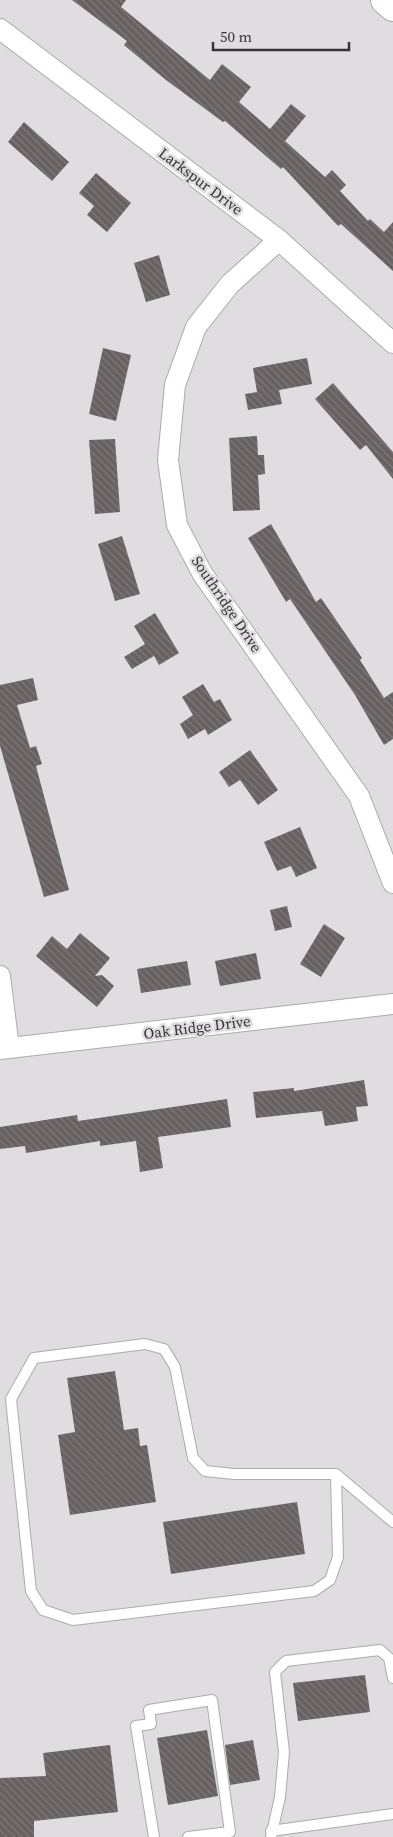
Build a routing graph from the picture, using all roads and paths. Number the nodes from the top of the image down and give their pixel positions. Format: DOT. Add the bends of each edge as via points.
graph roads {
  1 [pos="385,0"];
  2 [pos="393,7"];
  3 [pos="0,29"];
  4 [pos="279,240"];
  5 [pos="393,343"];
  6 [pos="393,884"];
  7 [pos="0,976"];
  8 [pos="393,1004"];
  9 [pos="5,1049"];
  10 [pos="336,1474"];
  11 [pos="393,1522"];
  12 [pos="393,1678"];
  13 [pos="393,1814"];
  14 [pos="271,1834"];
  15 [pos="154,1837"];
  16 [pos="188,1837"];
  1 -- 2 [label="highway"];
  3 -- 4 [label="street, Larkspur Drive"];
  4 -- 5 [label="street, Larkspur Drive"];
  4 -- 6 [label="street, Southridge Drive" via="230,284 196,327 175,385 168,460 177,525 202,573 359,796"];
  7 -- 9 [label="street"];
  8 -- 9 [label="street, Oak Ridge Drive"];
  10 -- 10 [label="lane" via="204,1472 194,1458 175,1367 164,1349 145,1344 34,1358 10,1399 31,1591 44,1610 73,1620 314,1591 330,1580 338,1557"];
  10 -- 11 [label="lane"];
  12 -- 14 [label="lane" via="389,1658 380,1650 286,1661 275,1672 284,1752 280,1797"];
  13 -- 14 [label="lane"];
  15 -- 16 [label="lane" via="136,1726 151,1724 149,1710 212,1700 230,1832"];
}
